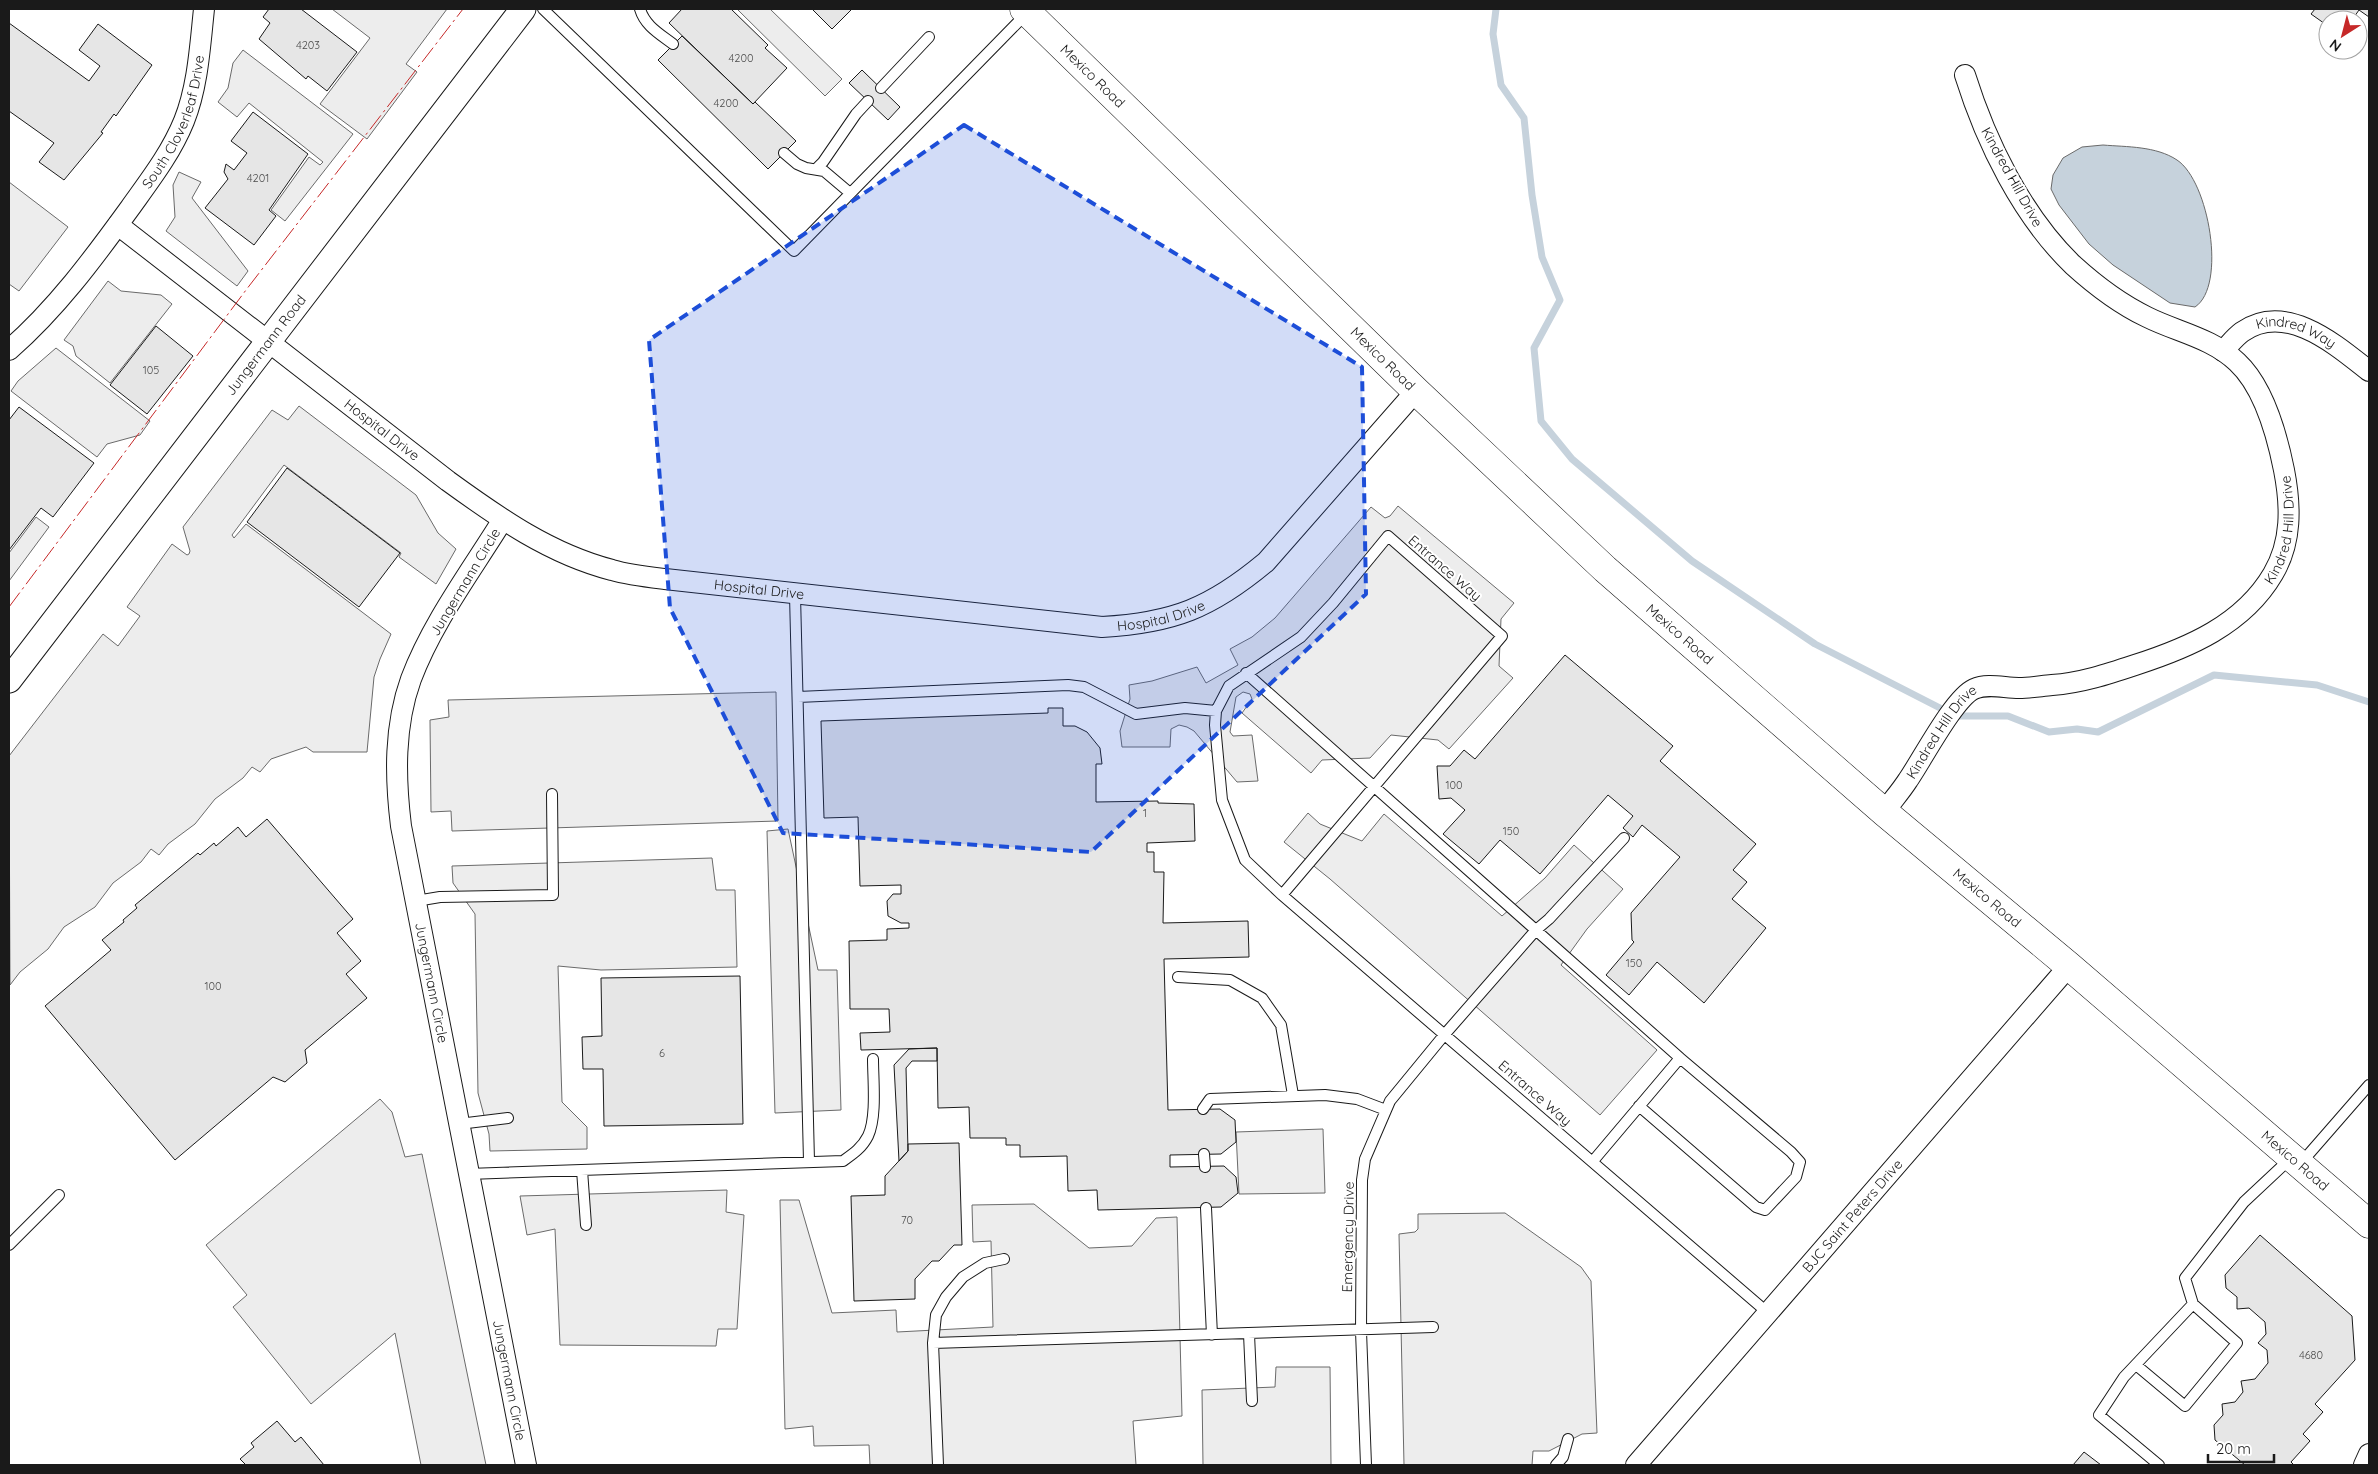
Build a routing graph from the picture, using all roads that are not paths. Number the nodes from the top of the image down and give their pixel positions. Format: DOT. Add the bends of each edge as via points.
graph roads {
  1 [pos="204,9"];
  2 [pos="524,9"];
  3 [pos="543,9"];
  4 [pos="640,9"];
  5 [pos="1025,11"];
  6 [pos="929,37"];
  7 [pos="673,44"];
  8 [pos="1965,75"];
  9 [pos="881,88"];
  10 [pos="868,101"];
  11 [pos="784,153"];
  12 [pos="816,168"];
  13 [pos="850,193"];
  14 [pos="118,225"];
  15 [pos="269,341"];
  16 [pos="9,350"];
  17 [pos="2222,351"];
  18 [pos="2369,371"];
  19 [pos="1416,391"];
  20 [pos="502,521"];
  21 [pos="795,595"];
  22 [pos="1246,673"];
  23 [pos="9,680"];
  24 [pos="798,697"];
  25 [pos="1216,711"];
  26 [pos="1374,786"];
  27 [pos="552,794"];
  28 [pos="1884,812"];
  29 [pos="1624,838"];
  30 [pos="1282,895"];
  31 [pos="416,901"];
  32 [pos="1536,930"];
  33 [pos="2069,966"];
  34 [pos="1178,977"];
  35 [pos="1445,1034"];
  36 [pos="1680,1058"];
  37 [pos="873,1059"];
  38 [pos="2369,1085"];
  39 [pos="1292,1095"];
  40 [pos="1639,1106"];
  41 [pos="1203,1109"];
  42 [pos="1386,1110"];
  43 [pos="508,1118"];
  44 [pos="459,1124"];
  45 [pos="1204,1154"];
  46 [pos="809,1161"];
  47 [pos="1593,1161"];
  48 [pos="2296,1161"];
  49 [pos="1205,1167"];
  50 [pos="582,1170"];
  51 [pos="468,1174"];
  52 [pos="59,1195"];
  53 [pos="1206,1208"];
  54 [pos="2369,1224"];
  55 [pos="586,1226"];
  56 [pos="9,1245"];
  57 [pos="1004,1260"];
  58 [pos="2193,1304"];
  59 [pos="1768,1314"];
  60 [pos="1433,1327"];
  61 [pos="1361,1331"];
  62 [pos="1249,1334"];
  63 [pos="1212,1335"];
  64 [pos="933,1343"];
  65 [pos="2136,1365"];
  66 [pos="1252,1401"];
  67 [pos="1568,1439"];
  68 [pos="2369,1454"];
  69 [pos="526,1465"];
  70 [pos="938,1465"];
  71 [pos="1366,1465"];
  72 [pos="1556,1465"];
  73 [pos="1636,1465"];
  74 [pos="2159,1465"];
  75 [pos="2364,1465"];
  1 -- 14 [label="street, South Cloverleaf Drive" via="196,78 184,120 164,161"];
  2 -- 15 [label="street, Jungermann Road"];
  3 -- 13 [label="lane" via="794,251"];
  4 -- 7 [label="lane" via="649,25"];
  5 -- 13 [label="lane"];
  5 -- 19 [label="main road, Mexico Road"];
  6 -- 9 [label="lane"];
  8 -- 17 [label="street, Kindred Hill Drive" via="1979,119 2022,200 2048,238 2096,285 2122,303"];
  10 -- 12 [label="lane"];
  11 -- 12 [label="lane" via="797,164"];
  12 -- 13 [label="lane" via="832,176"];
  14 -- 15 [label="street, Hospital Drive"];
  14 -- 16 [label="street, South Cloverleaf Drive" via="34,329"];
  15 -- 20 [label="street, Hospital Drive"];
  15 -- 23 [label="street, Jungermann Road"];
  17 -- 18 [label="street, Kindred Way" via="2243,332 2277,321 2297,324 2324,338"];
  17 -- 28 [label="street, Kindred Hill Drive" via="2250,376 2268,414 2288,489 2286,544 2281,561 2268,583 2228,622 2207,637 2172,653 2084,681 1972,689 1956,706"];
  19 -- 21 [label="street, Hospital Drive" via="1266,562 1219,597 1181,615 1155,622 1102,627"];
  19 -- 28 [label="main road, Mexico Road" via="1606,569"];
  20 -- 21 [label="street, Hospital Drive" via="543,544 613,571"];
  20 -- 31 [label="street, Jungermann Circle" via="424,650 405,702 399,737 397,794"];
  21 -- 24 [label="lane"];
  22 -- 25 [label="lane, Entrance Way" via="1229,686"];
  22 -- 26 [label="lane"];
  22 -- 26 [label="lane, Entrance Way" via="1301,637 1388,536 1502,636"];
  24 -- 25 [label="lane" via="1068,685 1084,687 1136,714 1185,708"];
  24 -- 46 [label="lane"];
  25 -- 30 [label="lane, Entrance Way" via="1222,800 1244,860"];
  26 -- 30 [label="lane, Entrance Way"];
  26 -- 32 [label="lane"];
  27 -- 31 [label="lane" via="553,895 440,897"];
  28 -- 33 [label="main road, Mexico Road"];
  29 -- 32 [label="lane, Emergency Drive"];
  30 -- 35 [label="lane, Entrance Way"];
  31 -- 44 [label="street, Jungermann Circle"];
  32 -- 35 [label="lane, Emergency Drive"];
  32 -- 36 [label="lane"];
  33 -- 48 [label="main road, Mexico Road"];
  33 -- 59 [label="street, BJC Saint Peters Drive"];
  34 -- 39 [label="lane" via="1230,980 1262,998 1281,1025"];
  35 -- 42 [label="lane, Emergency Drive"];
  35 -- 47 [label="lane, Entrance Way"];
  36 -- 40 [label="lane"];
  36 -- 40 [label="lane" via="1791,1152 1800,1162 1796,1177 1765,1210 1756,1207"];
  37 -- 46 [label="lane" via="872,1117 865,1141 843,1161"];
  38 -- 48 [label="lane"];
  39 -- 41 [label="lane" via="1210,1099"];
  39 -- 42 [label="lane" via="1357,1099"];
  40 -- 47 [label="lane"];
  42 -- 61 [label="lane, Emergency Drive" via="1365,1158 1362,1180"];
  43 -- 44 [label="lane"];
  44 -- 51 [label="street, Jungermann Circle"];
  45 -- 49 [label="lane"];
  46 -- 50 [label="lane"];
  47 -- 59 [label="lane, Entrance Way"];
  48 -- 54 [label="main road, Mexico Road"];
  48 -- 58 [label="lane" via="2244,1202 2186,1278"];
  50 -- 51 [label="lane"];
  50 -- 55 [label="lane"];
  51 -- 69 [label="street, Jungermann Circle"];
  52 -- 56 [label="lane"];
  53 -- 63 [label="lane"];
  57 -- 64 [label="lane" via="984,1263 963,1277 936,1315"];
  58 -- 65 [label="lane"];
  58 -- 65 [label="lane" via="2237,1343 2185,1406"];
  59 -- 73 [label="street, BJC Saint Peters Drive"];
  60 -- 61 [label="lane"];
  61 -- 62 [label="lane"];
  61 -- 71 [label="lane, Emergency Drive"];
  62 -- 63 [label="lane"];
  62 -- 66 [label="lane"];
  63 -- 64 [label="lane"];
  64 -- 70 [label="lane"];
  65 -- 74 [label="lane" via="2124,1377 2099,1415"];
  67 -- 72 [label="lane" via="1563,1456"];
  68 -- 75 [label="street"];
}
